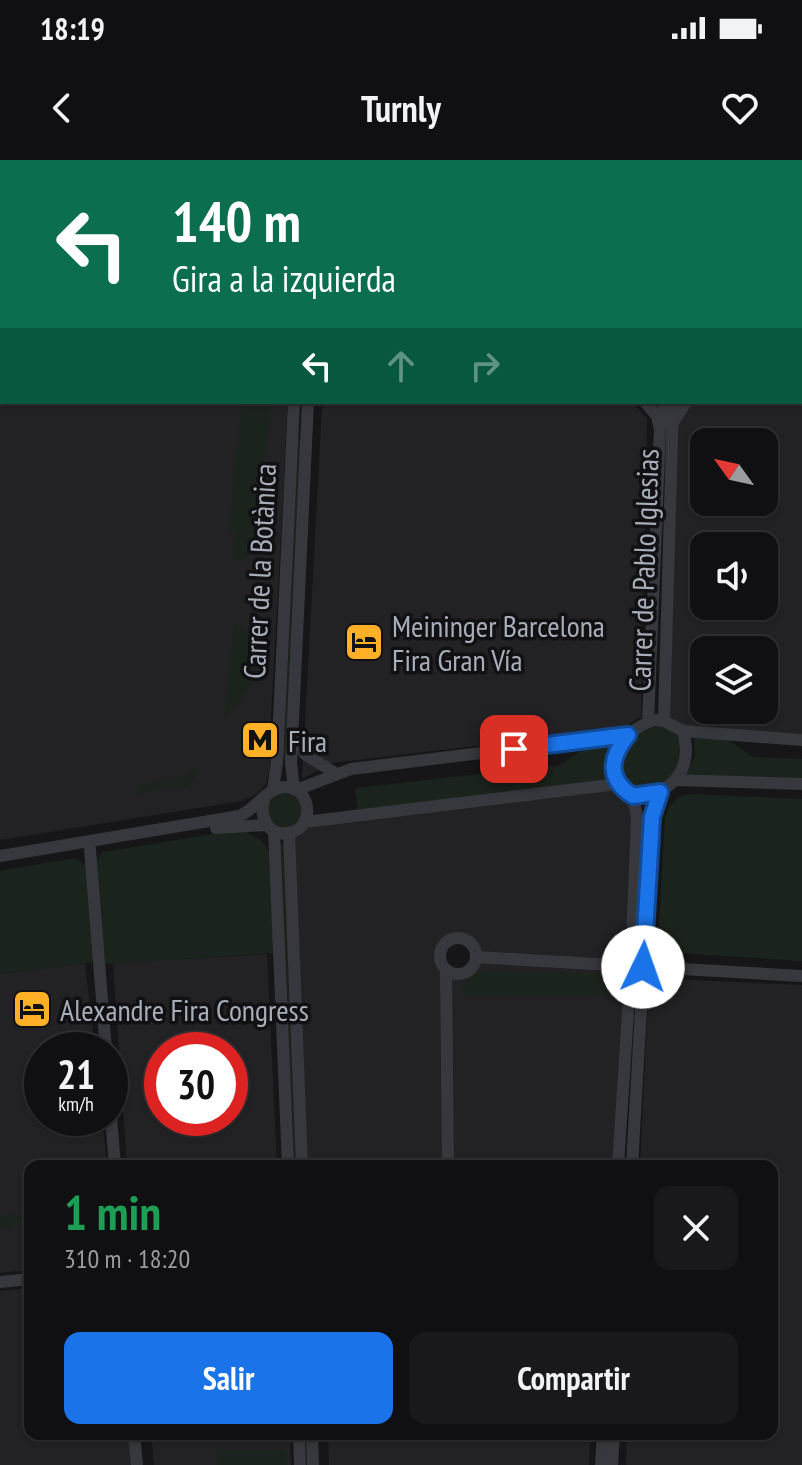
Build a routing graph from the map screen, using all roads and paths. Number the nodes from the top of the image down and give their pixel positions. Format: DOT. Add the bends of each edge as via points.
graph roads {
  1 [pos="294,404"];
  2 [pos="308,404"];
  3 [pos="647,404"];
  4 [pos="665,404"];
  5 [pos="673,404"];
  6 [pos="685,404"];
  7 [pos="674,421"];
  8 [pos="660,430"];
  9 [pos="664,721"];
  10 [pos="648,722"];
  11 [pos="683,731"];
  12 [pos="628,735"];
  13 [pos="292,737"];
  14 [pos="802,740"];
  15 [pos="335,773"];
  16 [pos="676,780"];
  17 [pos="617,784"];
  18 [pos="802,784"];
  19 [pos="295,790"];
  20 [pos="660,792"];
  21 [pos="268,795"];
  22 [pos="633,796"];
  23 [pos="305,822"];
  24 [pos="270,828"];
  25 [pos="289,833"];
  26 [pos="90,849"];
  27 [pos="0,856"];
  28 [pos="0,864"];
  29 [pos="476,957"];
  30 [pos="637,966"];
  31 [pos="446,970"];
  32 [pos="802,976"];
  33 [pos="105,1032"];
  34 [pos="626,1038"];
  35 [pos="640,1040"];
  36 [pos="624,1075"];
  37 [pos="639,1075"];
  38 [pos="113,1136"];
  39 [pos="115,1160"];
  40 [pos="288,1160"];
  41 [pos="302,1160"];
  42 [pos="448,1160"];
  43 [pos="618,1160"];
  44 [pos="632,1160"];
  45 [pos="24,1280"];
  46 [pos="0,1282"];
  47 [pos="135,1440"];
  48 [pos="299,1440"];
  49 [pos="312,1440"];
  50 [pos="603,1440"];
  51 [pos="614,1440"];
  52 [pos="137,1465"];
  53 [pos="300,1465"];
  54 [pos="313,1465"];
  55 [pos="601,1465"];
  56 [pos="612,1465"];
  1 -- 21 [label="street, Carrer de la Botànica" via="277,762"];
  2 -- 13 [label="street, Carrer de la Botànica"];
  3 -- 8 [label="street, Carrer de Pablo Iglesias"];
  4 -- 8 [label="street, Carrer de Pablo Iglesias"];
  5 -- 7 [label="street, Carrer de Pablo Iglesias"];
  6 -- 7 [label="street, Carrer de Pablo Iglesias"];
  7 -- 9 [label="street, Carrer de Pablo Iglesias"];
  8 -- 10 [label="street, Carrer de Pablo Iglesias"];
  9 -- 10 [label="street"];
  9 -- 11 [label="street"];
  10 -- 12 [label="street"];
  11 -- 14 [label="street"];
  11 -- 16 [label="street" via="686,761"];
  12 -- 15 [label="street"];
  12 -- 17 [label="street" via="613,767"];
  13 -- 15 [label="street" via="306,755"];
  13 -- 19 [label="street, Carrer de la Botànica"];
  15 -- 19 [label="street"];
  16 -- 18 [label="street"];
  16 -- 20 [label="street"];
  17 -- 22 [label="street"];
  17 -- 23 [label="street"];
  19 -- 21 [label="street" via="280,787"];
  19 -- 23 [label="street" via="308,805"];
  20 -- 22 [label="street"];
  20 -- 30 [label="street" via="652,817"];
  21 -- 24 [label="street" via="262,815"];
  21 -- 27 [label="street" via="239,816"];
  22 -- 30 [label="street"];
  23 -- 25 [label="street"];
  24 -- 25 [label="street"];
  24 -- 26 [label="street" via="231,826"];
  24 -- 40 [label="street"];
  25 -- 41 [label="street"];
  26 -- 28 [label="street"];
  26 -- 33 [label="street"];
  29 -- 30 [label="street"];
  29 -- 31 [label="street" via="468,971"];
  29 -- 31 [label="street" via="471,943 451,939 440,954"];
  30 -- 32 [label="street"];
  30 -- 34 [label="street"];
  30 -- 35 [label="street"];
  31 -- 42 [label="street"];
  34 -- 35 [label="street"];
  34 -- 36 [label="street"];
  35 -- 37 [label="street"];
  36 -- 37 [label="street"];
  36 -- 43 [label="street"];
  37 -- 44 [label="street"];
  38 -- 39 [label="street"];
  45 -- 46 [label="street"];
  47 -- 52 [label="street"];
  48 -- 53 [label="street"];
  49 -- 54 [label="street"];
  50 -- 55 [label="street"];
  51 -- 56 [label="street"];
}
